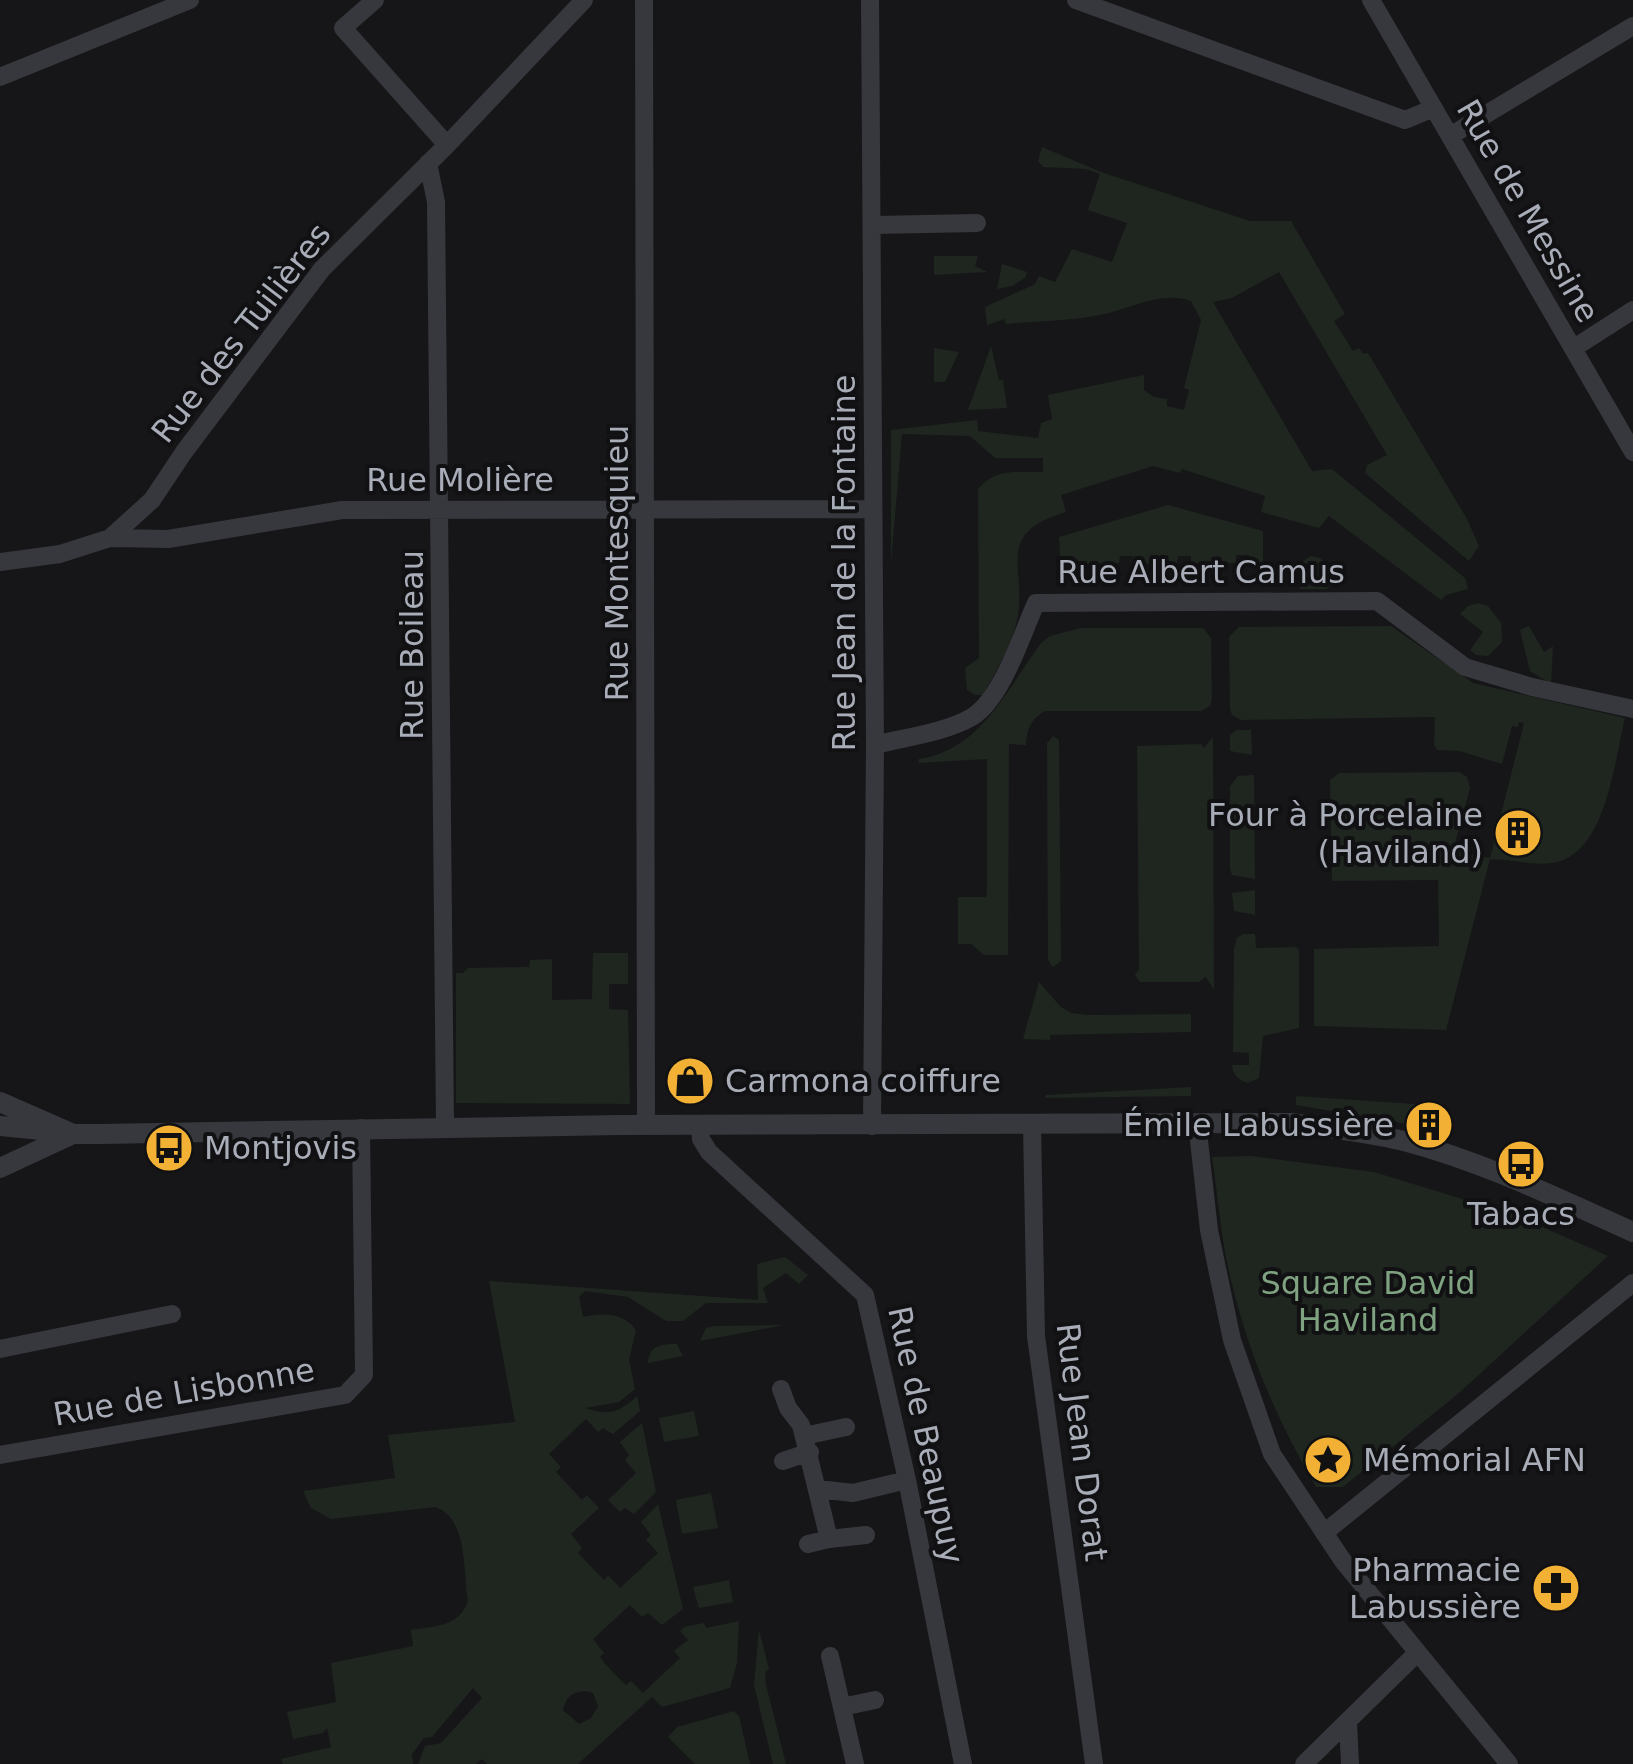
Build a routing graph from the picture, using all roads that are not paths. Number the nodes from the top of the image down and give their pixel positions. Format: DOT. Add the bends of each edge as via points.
graph roads {
  1 [pos="190,0"];
  2 [pos="375,0"];
  3 [pos="584,0"];
  4 [pos="644,0"];
  5 [pos="870,0"];
  6 [pos="1076,0"];
  7 [pos="1372,0"];
  8 [pos="1633,26"];
  9 [pos="0,77"];
  10 [pos="1434,108"];
  11 [pos="1450,136"];
  12 [pos="448,145"];
  13 [pos="428,163"];
  14 [pos="977,223"];
  15 [pos="874,224"];
  16 [pos="1633,310"];
  17 [pos="1574,348"];
  18 [pos="1633,452"];
  19 [pos="441,508"];
  20 [pos="873,509"];
  21 [pos="648,510"];
  22 [pos="110,538"];
  23 [pos="0,562"];
  24 [pos="1633,709"];
  25 [pos="875,744"];
  26 [pos="0,1102"];
  27 [pos="1198,1123"];
  28 [pos="646,1125"];
  29 [pos="1032,1125"];
  30 [pos="0,1126"];
  31 [pos="872,1126"];
  32 [pos="445,1127"];
  33 [pos="700,1127"];
  34 [pos="361,1128"];
  35 [pos="73,1134"];
  36 [pos="0,1139"];
  37 [pos="0,1168"];
  38 [pos="1633,1232"];
  39 [pos="1633,1283"];
  40 [pos="172,1314"];
  41 [pos="0,1349"];
  42 [pos="781,1388"];
  43 [pos="846,1427"];
  44 [pos="807,1444"];
  45 [pos="0,1455"];
  46 [pos="782,1460"];
  47 [pos="907,1480"];
  48 [pos="818,1489"];
  49 [pos="1324,1533"];
  50 [pos="866,1535"];
  51 [pos="828,1539"];
  52 [pos="808,1544"];
  53 [pos="1418,1653"];
  54 [pos="830,1656"];
  55 [pos="875,1700"];
  56 [pos="842,1707"];
  57 [pos="1348,1722"];
  58 [pos="855,1764"];
  59 [pos="962,1764"];
  60 [pos="1094,1764"];
  61 [pos="1304,1764"];
  62 [pos="1350,1764"];
  63 [pos="1509,1764"];
  1 -- 9 [label="street"];
  2 -- 12 [label="street" via="344,28"];
  3 -- 12 [label="street, Rue des Tuilières"];
  4 -- 21 [label="street, Rue Montesquieu"];
  5 -- 15 [label="street, Rue Jean de la Fontaine"];
  6 -- 10 [label="street" via="1404,120"];
  7 -- 10 [label="street, Rue de Messine"];
  8 -- 11 [label="street"];
  10 -- 11 [label="street, Rue de Messine"];
  11 -- 17 [label="street, Rue de Messine"];
  12 -- 13 [label="street, Rue des Tuilières"];
  13 -- 19 [label="street, Rue Boileau" via="436,202"];
  13 -- 22 [label="street, Rue des Tuilières" via="322,269 152,500"];
  14 -- 15 [label="street"];
  15 -- 20 [label="street, Rue Jean de la Fontaine"];
  16 -- 17 [label="street"];
  17 -- 18 [label="street, Rue de Messine"];
  19 -- 21 [label="street, Rue Molière"];
  19 -- 22 [label="street, Rue Molière" via="342,510 168,539"];
  19 -- 32 [label="street, Rue Boileau"];
  20 -- 21 [label="street, Rue Molière"];
  20 -- 25 [label="street, Rue Jean de la Fontaine"];
  21 -- 28 [label="street, Rue Montesquieu"];
  22 -- 23 [label="street, Rue des Tuilières"];
  24 -- 25 [label="street, Rue Albert Camus" via="1465,666 1377,601 1036,603 997,689 976,715"];
  25 -- 31 [label="street, Rue Jean de la Fontaine"];
  26 -- 35 [label="street"];
  27 -- 29 [label="street"];
  27 -- 38 [label="street" via="1290,1123 1402,1141"];
  27 -- 49 [label="street" via="1209,1230 1232,1340 1272,1454"];
  28 -- 32 [label="street"];
  28 -- 33 [label="street"];
  29 -- 31 [label="street"];
  29 -- 60 [label="street, Rue Jean Dorat" via="1036,1336"];
  30 -- 35 [label="street"];
  31 -- 33 [label="street"];
  32 -- 34 [label="street"];
  33 -- 47 [label="street, Rue de Beaupuy" via="709,1152 865,1295"];
  34 -- 35 [label="street"];
  34 -- 45 [label="street, Rue de Lisbonne" via="364,1375 345,1394"];
  35 -- 36 [label="street"];
  35 -- 37 [label="street"];
  39 -- 49 [label="street"];
  40 -- 41 [label="street"];
  42 -- 44 [label="street"];
  43 -- 44 [label="street"];
  44 -- 46 [label="street"];
  44 -- 48 [label="street"];
  47 -- 48 [label="street" via="853,1493"];
  47 -- 59 [label="street, Rue de Beaupuy"];
  48 -- 51 [label="street"];
  49 -- 53 [label="street"];
  50 -- 51 [label="street"];
  51 -- 52 [label="street"];
  53 -- 57 [label="street"];
  53 -- 63 [label="street"];
  54 -- 56 [label="street"];
  55 -- 56 [label="street"];
  56 -- 58 [label="street"];
  57 -- 61 [label="street"];
  57 -- 62 [label="street"];
}
